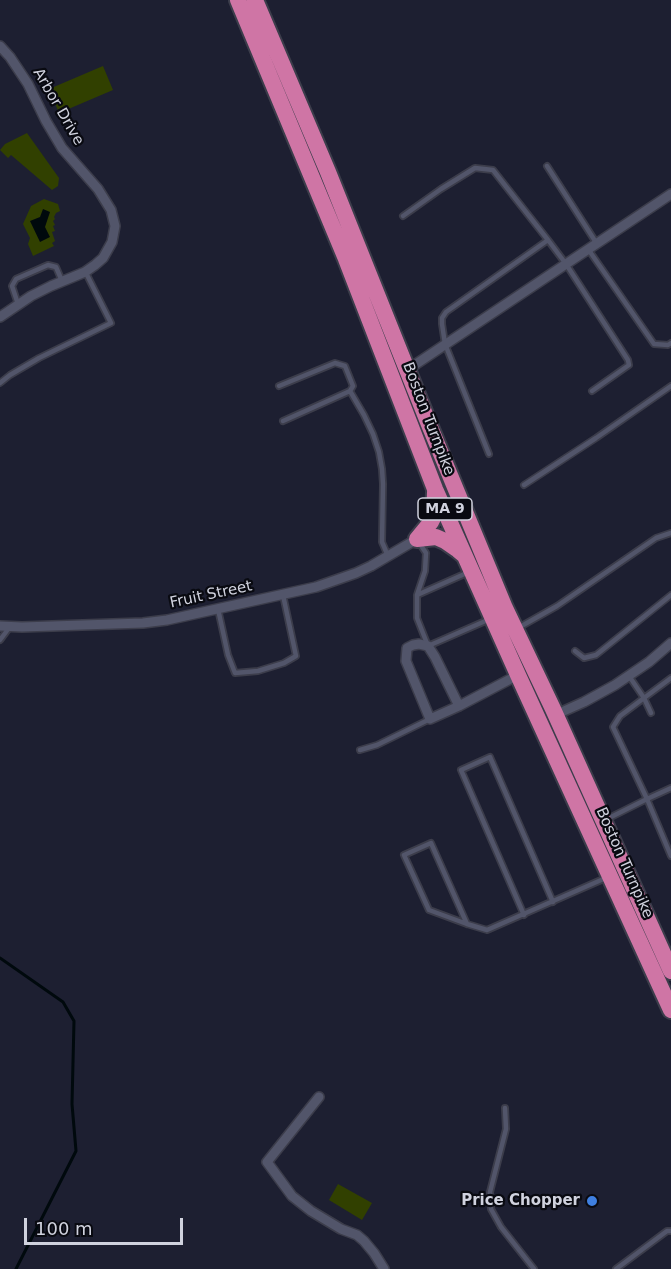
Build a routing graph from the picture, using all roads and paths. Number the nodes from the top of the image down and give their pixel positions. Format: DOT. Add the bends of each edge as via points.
graph roads {
  1 [pos="238,0"];
  2 [pos="255,0"];
  3 [pos="0,46"];
  4 [pos="547,166"];
  5 [pos="671,194"];
  6 [pos="403,216"];
  7 [pos="548,240"];
  8 [pos="592,247"];
  9 [pos="566,264"];
  10 [pos="85,272"];
  11 [pos="62,281"];
  12 [pos="18,304"];
  13 [pos="0,317"];
  14 [pos="671,343"];
  15 [pos="445,345"];
  16 [pos="407,370"];
  17 [pos="0,383"];
  18 [pos="279,386"];
  19 [pos="671,386"];
  20 [pos="350,391"];
  21 [pos="592,391"];
  22 [pos="284,421"];
  23 [pos="489,454"];
  24 [pos="524,485"];
  25 [pos="435,489"];
  26 [pos="671,533"];
  27 [pos="417,539"];
  28 [pos="388,556"];
  29 [pos="469,564"];
  30 [pos="283,595"];
  31 [pos="417,595"];
  32 [pos="671,595"];
  33 [pos="218,609"];
  34 [pos="493,618"];
  35 [pos="5,626"];
  36 [pos="515,629"];
  37 [pos="0,640"];
  38 [pos="671,643"];
  39 [pos="428,646"];
  40 [pos="575,651"];
  41 [pos="518,675"];
  42 [pos="629,676"];
  43 [pos="671,678"];
  44 [pos="644,698"];
  45 [pos="459,706"];
  46 [pos="651,713"];
  47 [pos="555,715"];
  48 [pos="430,719"];
  49 [pos="360,750"];
  50 [pos="671,789"];
  51 [pos="647,799"];
  52 [pos="603,821"];
  53 [pos="671,856"];
  54 [pos="610,876"];
  55 [pos="553,902"];
  56 [pos="524,915"];
  57 [pos="467,924"];
  58 [pos="671,970"];
  59 [pos="671,1010"];
  60 [pos="319,1097"];
  61 [pos="505,1108"];
  62 [pos="671,1231"];
  63 [pos="384,1269"];
  64 [pos="534,1269"];
  65 [pos="616,1269"];
  1 -- 25 [label="highway, Boston Turnpike / MA 9" via="346,259"];
  2 -- 16 [label="highway, Boston Turnpike / MA 9"];
  3 -- 10 [label="street, Arbor Drive" via="28,84 62,148 111,210 115,226 112,242 103,258"];
  4 -- 8 [label="lane"];
  5 -- 8 [label="street"];
  6 -- 7 [label="lane" via="475,168 493,170"];
  7 -- 9 [label="lane"];
  7 -- 15 [label="lane" via="446,312 442,318"];
  8 -- 9 [label="street"];
  8 -- 14 [label="lane" via="654,344"];
  9 -- 15 [label="street"];
  9 -- 21 [label="lane" via="628,360 629,365"];
  10 -- 11 [label="street, Arbor Drive"];
  10 -- 17 [label="lane" via="111,323 39,358"];
  11 -- 12 [label="street, Arbor Drive"];
  11 -- 12 [label="lane" via="56,267 48,265 16,279 12,286"];
  12 -- 13 [label="street, Arbor Drive"];
  15 -- 16 [label="street"];
  15 -- 23 [label="lane"];
  16 -- 36 [label="highway, Boston Turnpike / MA 9"];
  18 -- 20 [label="lane" via="335,363 345,366 353,386"];
  19 -- 24 [label="lane"];
  20 -- 22 [label="lane"];
  20 -- 28 [label="lane" via="379,452 382,542"];
  25 -- 27 [label="highway" via="434,516"];
  25 -- 29 [label="highway, Boston Turnpike / MA 9"];
  26 -- 36 [label="lane" via="656,538"];
  27 -- 28 [label="street, Fruit Street"];
  27 -- 29 [label="highway" via="436,537 445,541"];
  27 -- 31 [label="lane" via="426,553"];
  28 -- 30 [label="street, Fruit Street" via="316,588"];
  29 -- 31 [label="lane"];
  29 -- 34 [label="highway, Boston Turnpike / MA 9"];
  30 -- 33 [label="street, Fruit Street"];
  30 -- 33 [label="lane" via="296,656 258,671 235,673"];
  31 -- 39 [label="lane" via="417,618"];
  32 -- 40 [label="lane" via="596,655 584,658"];
  33 -- 35 [label="street, Fruit Street" via="143,623"];
  34 -- 39 [label="lane"];
  34 -- 41 [label="highway, Boston Turnpike / MA 9"];
  35 -- 37 [label="lane"];
  36 -- 47 [label="highway, Boston Turnpike / MA 9"];
  38 -- 42 [label="street"];
  39 -- 45 [label="street"];
  39 -- 48 [label="street" via="407,648 406,661"];
  41 -- 45 [label="street"];
  41 -- 54 [label="highway, Boston Turnpike / MA 9"];
  42 -- 44 [label="lane"];
  42 -- 47 [label="street"];
  43 -- 44 [label="lane"];
  44 -- 46 [label="lane"];
  44 -- 51 [label="lane" via="620,716 613,727"];
  45 -- 48 [label="street"];
  47 -- 52 [label="highway, Boston Turnpike / MA 9"];
  48 -- 49 [label="lane"];
  50 -- 51 [label="lane"];
  51 -- 52 [label="lane"];
  51 -- 53 [label="lane"];
  52 -- 58 [label="highway, Boston Turnpike / MA 9"];
  54 -- 55 [label="lane"];
  54 -- 59 [label="highway, Boston Turnpike / MA 9"];
  55 -- 56 [label="lane"];
  55 -- 56 [label="lane" via="490,757 461,770"];
  56 -- 57 [label="lane" via="487,930"];
  57 -- 57 [label="lane" via="429,910 404,855 431,843"];
  60 -- 63 [label="street" via="267,1162 292,1196 341,1229 357,1235"];
  61 -- 64 [label="lane" via="506,1129 490,1192 490,1209"];
  62 -- 65 [label="lane"];
}
